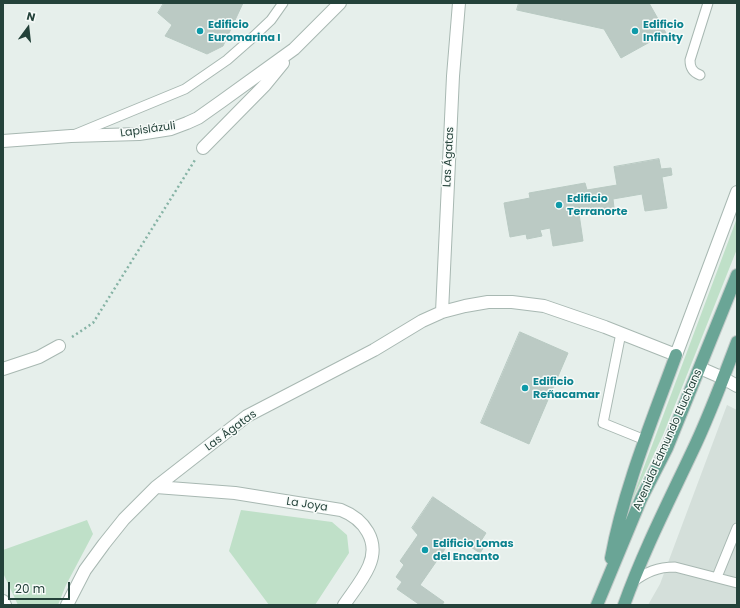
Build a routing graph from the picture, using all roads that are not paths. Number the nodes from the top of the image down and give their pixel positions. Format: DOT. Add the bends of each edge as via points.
graph roads {
  1 [pos="283,3"];
  2 [pos="340,3"];
  3 [pos="459,3"];
  4 [pos="708,3"];
  5 [pos="294,49"];
  6 [pos="700,75"];
  7 [pos="71,136"];
  8 [pos="3,141"];
  9 [pos="203,148"];
  10 [pos="737,192"];
  11 [pos="737,275"];
  12 [pos="442,312"];
  13 [pos="621,333"];
  14 [pos="737,342"];
  15 [pos="59,346"];
  16 [pos="676,355"];
  17 [pos="700,368"];
  18 [pos="3,369"];
  19 [pos="723,378"];
  20 [pos="737,386"];
  21 [pos="645,440"];
  22 [pos="156,487"];
  23 [pos="736,530"];
  24 [pos="608,576"];
  25 [pos="717,577"];
  26 [pos="632,583"];
  27 [pos="737,583"];
  28 [pos="3,601"];
  29 [pos="5,605"];
  30 [pos="67,605"];
  31 [pos="344,605"];
  32 [pos="597,605"];
  33 [pos="624,605"];
  1 -- 7 [label="lane" via="271,20 227,60 185,89"];
  2 -- 5 [label="street, Lapislázuli"];
  3 -- 12 [label="street, Las Ágatas"];
  4 -- 6 [label="lane" via="690,60 692,70"];
  5 -- 7 [label="street, Lapislázuli" via="216,106 187,123 171,129 139,134"];
  5 -- 9 [label="street, Lapislázuli" via="265,85"];
  7 -- 8 [label="street, Lapislázuli"];
  10 -- 16 [label="street"];
  11 -- 17 [label="main road, Avenida Edmundo Eluchans"];
  12 -- 13 [label="street, Las Ágatas" via="488,302 528,303 544,306"];
  12 -- 22 [label="street, Las Ágatas" via="422,320 374,350 247,416"];
  13 -- 16 [label="street, Las Ágatas"];
  13 -- 21 [label="lane" via="603,423"];
  14 -- 19 [label="main road"];
  15 -- 18 [label="street"];
  16 -- 21 [label="main road"];
  17 -- 19 [label="street"];
  17 -- 24 [label="main road, Avenida Edmundo Eluchans" via="667,448 641,499"];
  19 -- 20 [label="street"];
  19 -- 26 [label="main road" via="693,451 664,508"];
  21 -- 24 [label="main road" via="614,540"];
  22 -- 30 [label="street, Las Ágatas" via="124,519 104,544"];
  22 -- 31 [label="street, La Joya" via="235,493 341,510 351,514 360,520 366,529 371,538 372,548 369,566"];
  23 -- 25 [label="lane"];
  24 -- 32 [label="main road, Avenida Edmundo Eluchans"];
  25 -- 26 [label="lane" via="686,568 665,567 641,575"];
  25 -- 27 [label="lane"];
  26 -- 33 [label="main road"];
  28 -- 29 [label="street"];
}
